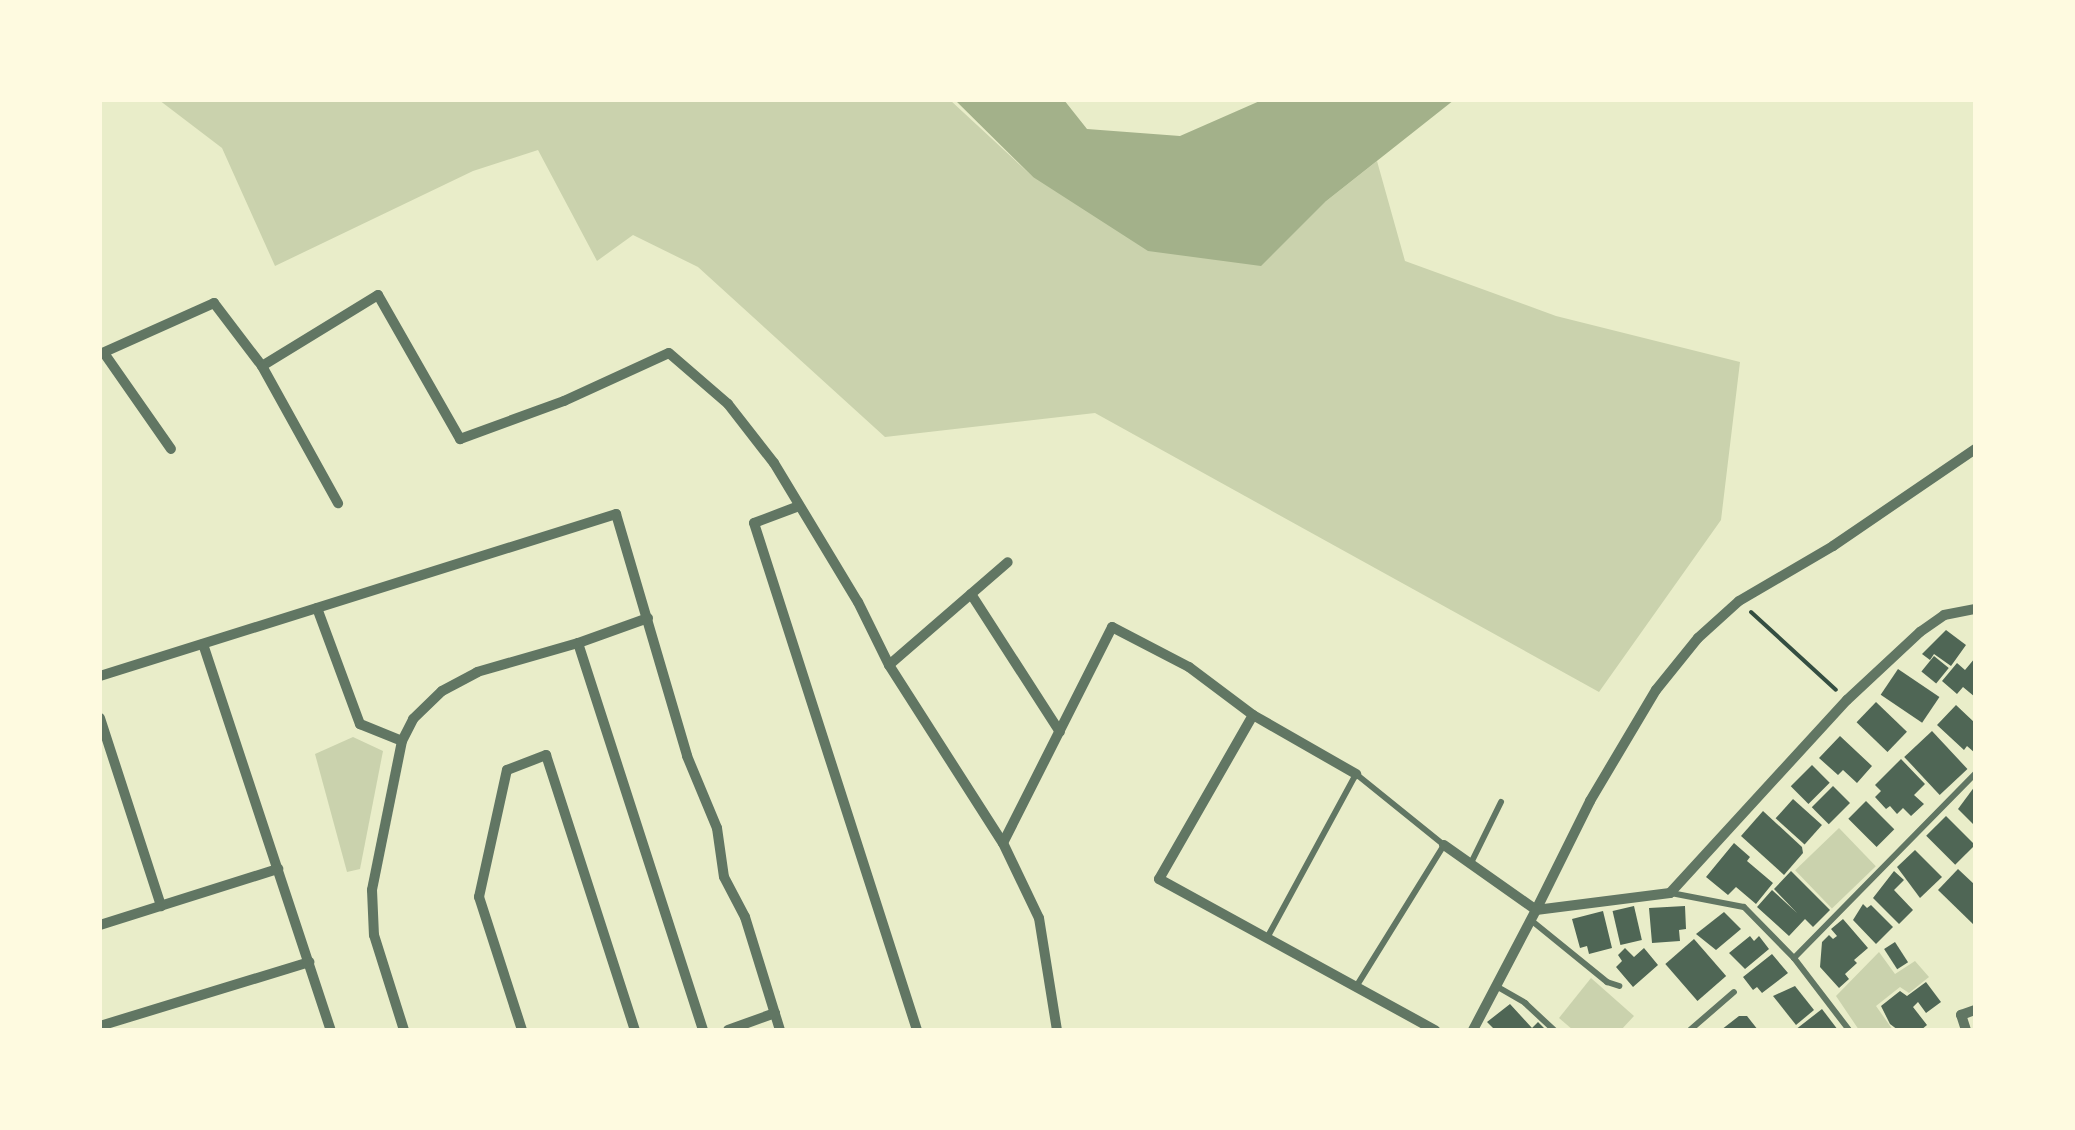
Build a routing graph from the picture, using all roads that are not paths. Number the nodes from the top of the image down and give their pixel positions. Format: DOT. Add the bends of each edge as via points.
graph roads {
  1 [pos="102,353"];
  2 [pos="262,366"];
  3 [pos="171,448"];
  4 [pos="1975,449"];
  5 [pos="338,504"];
  6 [pos="799,506"];
  7 [pos="1008,562"];
  8 [pos="971,594"];
  9 [pos="317,608"];
  10 [pos="1975,609"];
  11 [pos="648,618"];
  12 [pos="578,643"];
  13 [pos="202,644"];
  14 [pos="888,665"];
  15 [pos="100,676"];
  16 [pos="1253,714"];
  17 [pos="100,718"];
  18 [pos="1060,732"];
  19 [pos="402,741"];
  20 [pos="1356,774"];
  21 [pos="1975,774"];
  22 [pos="1501,802"];
  23 [pos="1003,844"];
  24 [pos="1444,845"];
  25 [pos="1471,864"];
  26 [pos="278,869"];
  27 [pos="1670,893"];
  28 [pos="161,906"];
  29 [pos="1533,915"];
  30 [pos="100,926"];
  31 [pos="1267,938"];
  32 [pos="1794,958"];
  33 [pos="308,962"];
  34 [pos="1495,985"];
  35 [pos="1619,986"];
  36 [pos="1356,987"];
  37 [pos="1734,992"];
  38 [pos="1975,1010"];
  39 [pos="775,1013"];
  40 [pos="100,1026"];
  41 [pos="331,1030"];
  42 [pos="404,1030"];
  43 [pos="522,1030"];
  44 [pos="635,1030"];
  45 [pos="704,1030"];
  46 [pos="728,1030"];
  47 [pos="780,1030"];
  48 [pos="916,1030"];
  49 [pos="1057,1030"];
  50 [pos="1436,1030"];
  51 [pos="1473,1030"];
  52 [pos="1554,1030"];
  53 [pos="1690,1030"];
  54 [pos="1850,1030"];
  55 [pos="1966,1030"];
  1 -- 2 [label="street" via="214,303"];
  1 -- 3 [label="street"];
  2 -- 5 [label="street"];
  2 -- 6 [label="street" via="378,295 460,440 669,353 728,404"];
  4 -- 29 [label="street" via="1738,601 1698,638 1656,690 1590,800"];
  6 -- 14 [label="street"];
  6 -- 48 [label="street" via="754,522"];
  7 -- 8 [label="street"];
  8 -- 14 [label="street"];
  8 -- 18 [label="street"];
  9 -- 11 [label="street" via="616,514"];
  9 -- 13 [label="street"];
  9 -- 19 [label="street" via="360,724"];
  10 -- 27 [label="street" via="1944,615 1920,632 1847,700"];
  11 -- 12 [label="street"];
  11 -- 39 [label="street" via="687,756 716,828 724,877 745,918"];
  12 -- 19 [label="street" via="477,672 442,691 412,719"];
  12 -- 45 [label="street"];
  13 -- 15 [label="street"];
  13 -- 26 [label="street"];
  14 -- 23 [label="street"];
  16 -- 18 [label="street" via="1189,666 1112,627"];
  16 -- 20 [label="street"];
  16 -- 31 [label="street" via="1159,879"];
  17 -- 28 [label="street"];
  18 -- 23 [label="street"];
  19 -- 42 [label="street" via="372,890 374,935"];
  20 -- 24 [label="lane"];
  20 -- 31 [label="lane"];
  21 -- 32 [label="lane"];
  22 -- 25 [label="lane"];
  23 -- 49 [label="street" via="1039,918"];
  24 -- 25 [label="street"];
  24 -- 36 [label="lane"];
  25 -- 29 [label="street"];
  26 -- 28 [label="street"];
  26 -- 33 [label="street"];
  27 -- 29 [label="street"];
  27 -- 32 [label="lane" via="1744,907"];
  28 -- 30 [label="street"];
  29 -- 34 [label="street"];
  29 -- 35 [label="lane"];
  31 -- 36 [label="street"];
  32 -- 54 [label="lane"];
  33 -- 40 [label="street"];
  33 -- 41 [label="street"];
  34 -- 51 [label="street"];
  34 -- 52 [label="lane"];
  36 -- 50 [label="street"];
  37 -- 53 [label="lane"];
  38 -- 55 [label="street" via="1962,1016"];
  39 -- 46 [label="street"];
  39 -- 47 [label="street"];
  43 -- 44 [label="street" via="479,897 507,770 546,755"];
}
